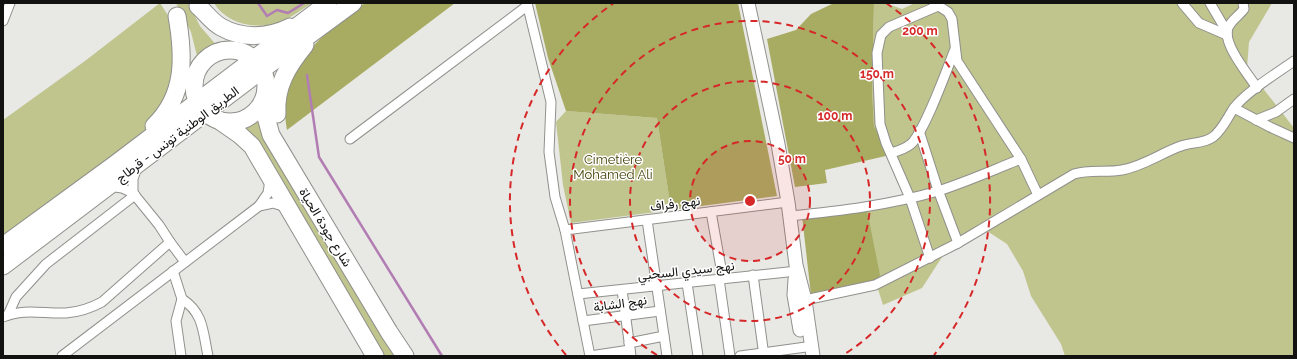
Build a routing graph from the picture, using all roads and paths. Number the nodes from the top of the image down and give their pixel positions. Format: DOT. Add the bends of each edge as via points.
graph roads {
  1 [pos="10,3"];
  2 [pos="328,3"];
  3 [pos="353,3"];
  4 [pos="748,3"];
  5 [pos="1182,3"];
  6 [pos="1210,3"];
  7 [pos="1243,3"];
  8 [pos="197,4"];
  9 [pos="936,4"];
  10 [pos="527,5"];
  11 [pos="174,10"];
  12 [pos="3,21"];
  13 [pos="311,24"];
  14 [pos="1227,33"];
  15 [pos="955,48"];
  16 [pos="254,60"];
  17 [pos="1294,61"];
  18 [pos="195,80"];
  19 [pos="1257,88"];
  20 [pos="266,91"];
  21 [pos="1294,99"];
  22 [pos="1234,108"];
  23 [pos="206,111"];
  24 [pos="1256,120"];
  25 [pos="191,124"];
  26 [pos="232,129"];
  27 [pos="919,131"];
  28 [pos="1294,138"];
  29 [pos="350,139"];
  30 [pos="892,153"];
  31 [pos="1021,159"];
  32 [pos="138,163"];
  33 [pos="114,165"];
  34 [pos="293,174"];
  35 [pos="270,177"];
  36 [pos="109,186"];
  37 [pos="938,190"];
  38 [pos="134,194"];
  39 [pos="1038,195"];
  40 [pos="910,198"];
  41 [pos="788,202"];
  42 [pos="259,206"];
  43 [pos="288,209"];
  44 [pos="711,212"];
  45 [pos="790,216"];
  46 [pos="647,220"];
  47 [pos="565,230"];
  48 [pos="170,242"];
  49 [pos="958,243"];
  50 [pos="3,246"];
  51 [pos="930,258"];
  52 [pos="185,262"];
  53 [pos="3,266"];
  54 [pos="796,269"];
  55 [pos="173,271"];
  56 [pos="753,275"];
  57 [pos="721,279"];
  58 [pos="687,282"];
  59 [pos="657,286"];
  60 [pos="622,290"];
  61 [pos="578,294"];
  62 [pos="182,299"];
  63 [pos="805,300"];
  64 [pos="102,302"];
  65 [pos="660,311"];
  66 [pos="625,315"];
  67 [pos="6,316"];
  68 [pos="112,317"];
  69 [pos="583,321"];
  70 [pos="664,336"];
  71 [pos="630,350"];
  72 [pos="810,353"];
  73 [pos="764,354"];
  74 [pos="62,356"];
  75 [pos="181,356"];
  76 [pos="208,356"];
  77 [pos="375,356"];
  78 [pos="405,356"];
  79 [pos="590,356"];
  80 [pos="667,356"];
  81 [pos="698,356"];
  82 [pos="730,356"];
  83 [pos="740,356"];
  1 -- 12 [label="street"];
  2 -- 13 [label="highway, الطريق الوطنية تونس - قرطاج"];
  3 -- 13 [label="highway, الطريق الوطنية تونس - قرطاج"];
  4 -- 41 [label="street"];
  5 -- 14 [label="street" via="1199,23"];
  6 -- 14 [label="street"];
  7 -- 14 [label="street" via="1244,9 1234,18"];
  8 -- 13 [label="highway" via="221,27 247,36 275,33"];
  8 -- 16 [label="highway" via="202,16 219,39"];
  9 -- 15 [label="street" via="948,12 952,19"];
  9 -- 30 [label="street" via="898,22 881,35 877,62 879,119 886,143"];
  10 -- 29 [label="street"];
  10 -- 47 [label="street" via="551,102 549,152 555,197"];
  11 -- 18 [label="highway" via="188,36"];
  11 -- 33 [label="highway" via="182,62 181,74 169,107 161,120"];
  13 -- 16 [label="highway, الطريق الوطنية تونس - قرطاج"];
  13 -- 34 [label="highway" via="286,70 277,98 278,127"];
  14 -- 19 [label="street" via="1231,48"];
  15 -- 27 [label="street" via="939,90"];
  15 -- 31 [label="street" via="957,61"];
  16 -- 18 [label="highway" via="226,50 209,56 197,71"];
  16 -- 20 [label="highway, شارع جودة الحياة" via="266,80"];
  16 -- 23 [label="highway, الطريق الوطنية تونس - قرطاج"];
  17 -- 19 [label="street"];
  18 -- 23 [label="highway" via="195,91"];
  19 -- 22 [label="street"];
  20 -- 23 [label="highway" via="257,110 238,121 227,122"];
  20 -- 34 [label="highway, شارع جودة الحياة" via="266,117 271,135"];
  21 -- 24 [label="street" via="1276,112"];
  22 -- 24 [label="street"];
  22 -- 39 [label="street" via="1228,121 1206,140 1183,145 1154,160 1122,170 1084,171 1066,178"];
  23 -- 25 [label="highway, الطريق الوطنية تونس - قرطاج"];
  23 -- 26 [label="highway, شارع جودة الحياة"];
  23 -- 33 [label="highway, الطريق الوطنية تونس - قرطاج"];
  24 -- 28 [label="street"];
  25 -- 26 [label="highway"];
  25 -- 32 [label="highway, الطريق الوطنية تونس - قرطاج"];
  26 -- 35 [label="highway, شارع جودة الحياة" via="252,146"];
  27 -- 30 [label="street" via="912,144"];
  27 -- 37 [label="street"];
  30 -- 40 [label="street"];
  31 -- 37 [label="street"];
  31 -- 39 [label="street"];
  32 -- 36 [label="highway, الطريق الوطنية تونس - قرطاج"];
  32 -- 38 [label="street" via="134,175"];
  33 -- 50 [label="highway, الطريق الوطنية تونس - قرطاج"];
  34 -- 78 [label="highway, شارع جودة الحياة"];
  35 -- 42 [label="street" via="268,193"];
  35 -- 43 [label="highway, شارع جودة الحياة"];
  36 -- 38 [label="street" via="122,188"];
  36 -- 53 [label="highway, الطريق الوطنية تونس - قرطاج"];
  37 -- 40 [label="street"];
  37 -- 49 [label="street"];
  38 -- 48 [label="street"];
  38 -- 67 [label="street" via="46,264 16,296"];
  39 -- 49 [label="street"];
  40 -- 45 [label="street" via="845,210"];
  40 -- 51 [label="street"];
  41 -- 44 [label="street, نهج رفراف"];
  41 -- 45 [label="street"];
  42 -- 43 [label="street" via="273,203"];
  42 -- 52 [label="street"];
  43 -- 77 [label="highway, شارع جودة الحياة"];
  44 -- 46 [label="street, نهج رفراف"];
  44 -- 57 [label="street"];
  45 -- 54 [label="street"];
  46 -- 47 [label="street, نهج رفراف"];
  46 -- 59 [label="street"];
  47 -- 61 [label="street"];
  48 -- 52 [label="street"];
  48 -- 64 [label="street"];
  49 -- 51 [label="street"];
  51 -- 63 [label="street" via="875,285"];
  52 -- 55 [label="street"];
  54 -- 56 [label="street, نهج سيدي السحبي"];
  54 -- 63 [label="street"];
  54 -- 72 [label="street" via="794,296 800,329"];
  55 -- 62 [label="street"];
  55 -- 68 [label="street"];
  56 -- 57 [label="street, نهج سيدي السحبي"];
  56 -- 73 [label="street"];
  57 -- 58 [label="street, نهج سيدي السحبي"];
  57 -- 82 [label="street"];
  58 -- 59 [label="street, نهج سيدي السحبي"];
  58 -- 81 [label="street"];
  59 -- 60 [label="street, نهج سيدي السحبي"];
  59 -- 65 [label="street"];
  60 -- 61 [label="street, نهج سيدي السحبي"];
  60 -- 66 [label="street"];
  61 -- 69 [label="street"];
  62 -- 75 [label="street" via="176,321"];
  62 -- 76 [label="street" via="199,315"];
  63 -- 72 [label="street"];
  64 -- 67 [label="street" via="90,308 66,313 21,311"];
  64 -- 68 [label="street"];
  65 -- 66 [label="street, نهج الشابة"];
  65 -- 70 [label="street"];
  66 -- 69 [label="street, نهج الشابة"];
  66 -- 71 [label="street"];
  68 -- 74 [label="street"];
  69 -- 79 [label="street"];
  70 -- 71 [label="street"];
  70 -- 80 [label="street"];
  71 -- 79 [label="street"];
  72 -- 73 [label="street"];
  73 -- 83 [label="street"];
}
